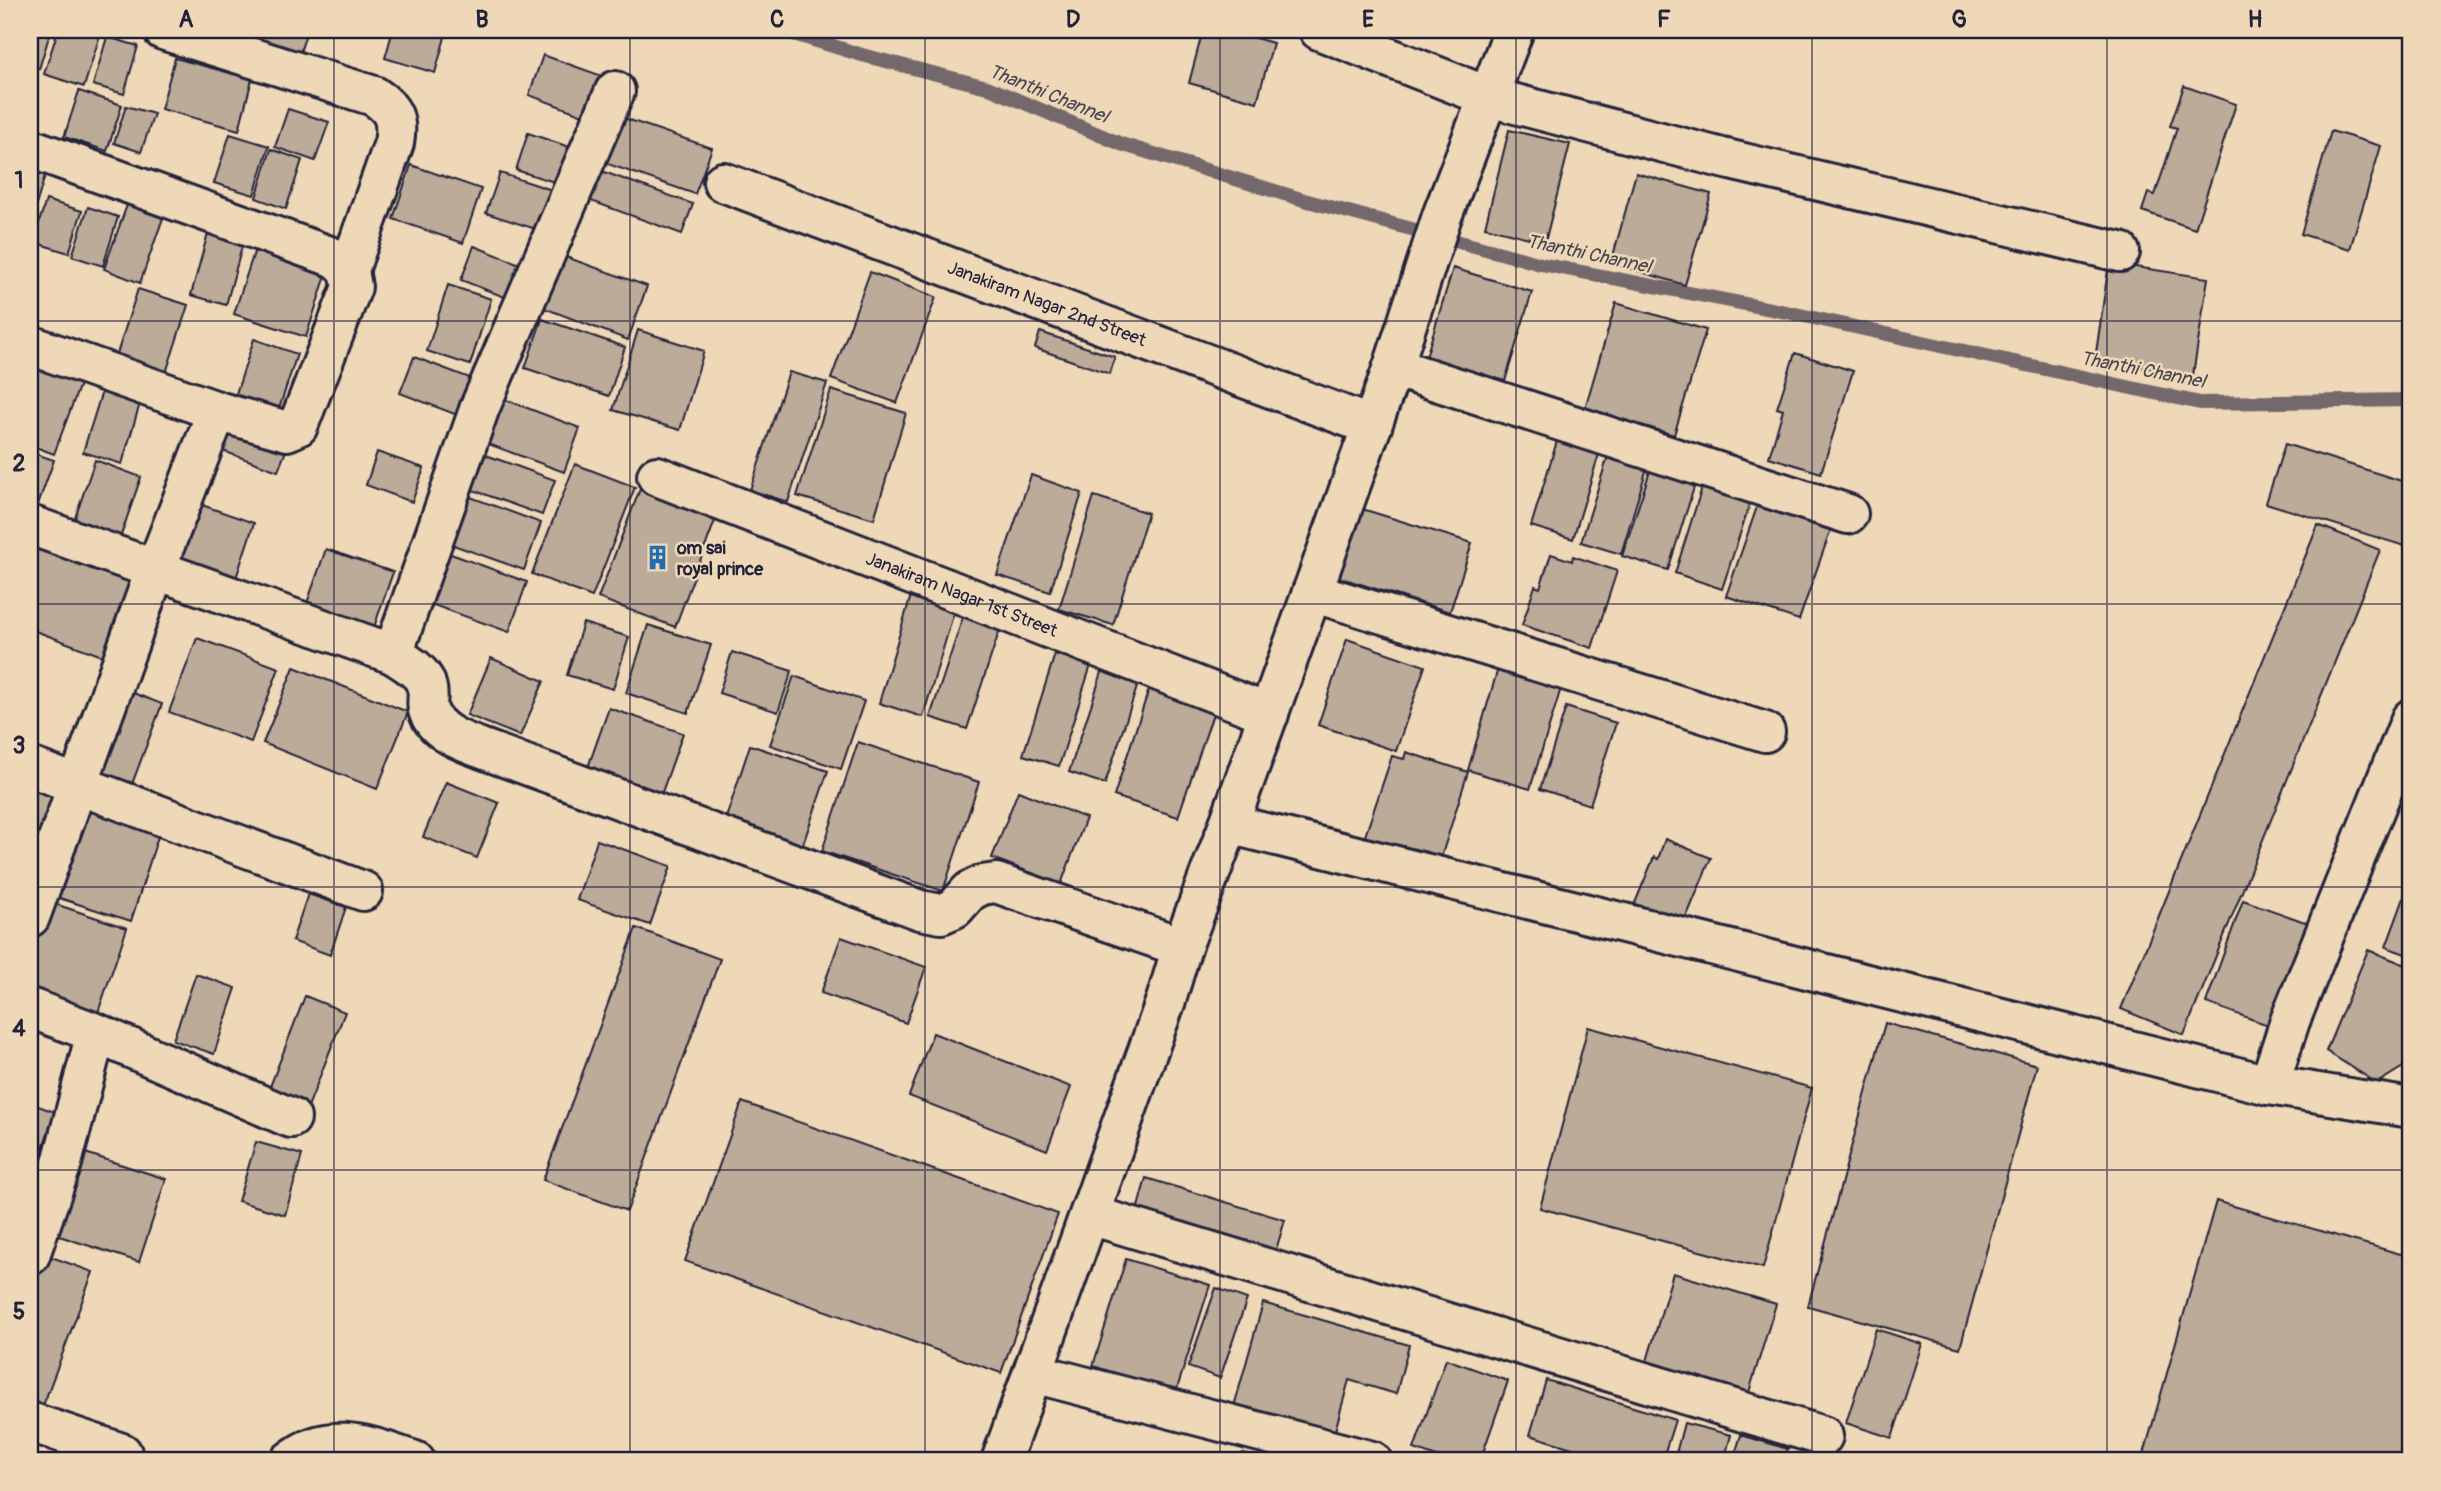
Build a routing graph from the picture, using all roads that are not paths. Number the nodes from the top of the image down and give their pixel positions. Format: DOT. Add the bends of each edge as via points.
graph roads {
  1 [pos="163,30"];
  2 [pos="1319,30"];
  3 [pos="1514,30"];
  4 [pos="615,91"];
  5 [pos="1489,97"];
  6 [pos="30,148"];
  7 [pos="723,182"];
  8 [pos="2120,252"];
  9 [pos="349,270"];
  10 [pos="30,345"];
  11 [pos="1393,367"];
  12 [pos="216,411"];
  13 [pos="1372,426"];
  14 [pos="657,476"];
  15 [pos="1848,514"];
  16 [pos="30,525"];
  17 [pos="156,568"];
  18 [pos="1312,592"];
  19 [pos="393,654"];
  20 [pos="1269,714"];
  21 [pos="2411,719"];
  22 [pos="1765,732"];
  23 [pos="30,767"];
  24 [pos="78,785"];
  25 [pos="1229,824"];
  26 [pos="363,891"];
  27 [pos="30,917"];
  28 [pos="1182,947"];
  29 [pos="30,1008"];
  30 [pos="96,1033"];
  31 [pos="2269,1085"];
  32 [pos="2411,1108"];
  33 [pos="291,1118"];
  34 [pos="1090,1215"];
  35 [pos="30,1255"];
  36 [pos="1033,1373"];
  37 [pos="30,1422"];
  38 [pos="1823,1436"];
  39 [pos="122,1453"];
  40 [pos="290,1461"];
  41 [pos="415,1461"];
  42 [pos="1001,1461"];
  43 [pos="1372,1461"];
  1 -- 9 [label="street" via="374,96 395,114 394,142"];
  2 -- 5 [label="street"];
  3 -- 5 [label="street"];
  4 -- 19 [label="street" via="480,407"];
  5 -- 8 [label="street"];
  5 -- 11 [label="street" via="1442,216"];
  6 -- 9 [label="street" via="338,259"];
  7 -- 13 [label="street, Janakiram Nagar 2nd Street"];
  9 -- 12 [label="street" via="352,287 298,426 287,430"];
  10 -- 12 [label="street"];
  11 -- 13 [label="street"];
  11 -- 15 [label="street"];
  12 -- 17 [label="street"];
  13 -- 18 [label="street"];
  14 -- 20 [label="street, Janakiram Nagar 1st Street"];
  16 -- 17 [label="street"];
  17 -- 19 [label="street"];
  17 -- 24 [label="street"];
  18 -- 20 [label="street"];
  18 -- 22 [label="street"];
  19 -- 28 [label="street" via="417,670 427,686 428,710 440,728 459,740 920,909 941,914 955,908 970,891 996,883"];
  20 -- 25 [label="street"];
  21 -- 31 [label="street" via="2290,1021"];
  23 -- 24 [label="street"];
  24 -- 26 [label="street"];
  24 -- 27 [label="street"];
  25 -- 28 [label="street"];
  25 -- 31 [label="street"];
  28 -- 34 [label="street"];
  29 -- 30 [label="street"];
  30 -- 33 [label="street"];
  30 -- 35 [label="street" via="62,1163"];
  31 -- 32 [label="street"];
  34 -- 36 [label="street"];
  34 -- 38 [label="street"];
  36 -- 42 [label="street"];
  36 -- 43 [label="street"];
  37 -- 39 [label="street"];
  40 -- 41 [label="street" via="305,1449 330,1442 365,1445"];
}
